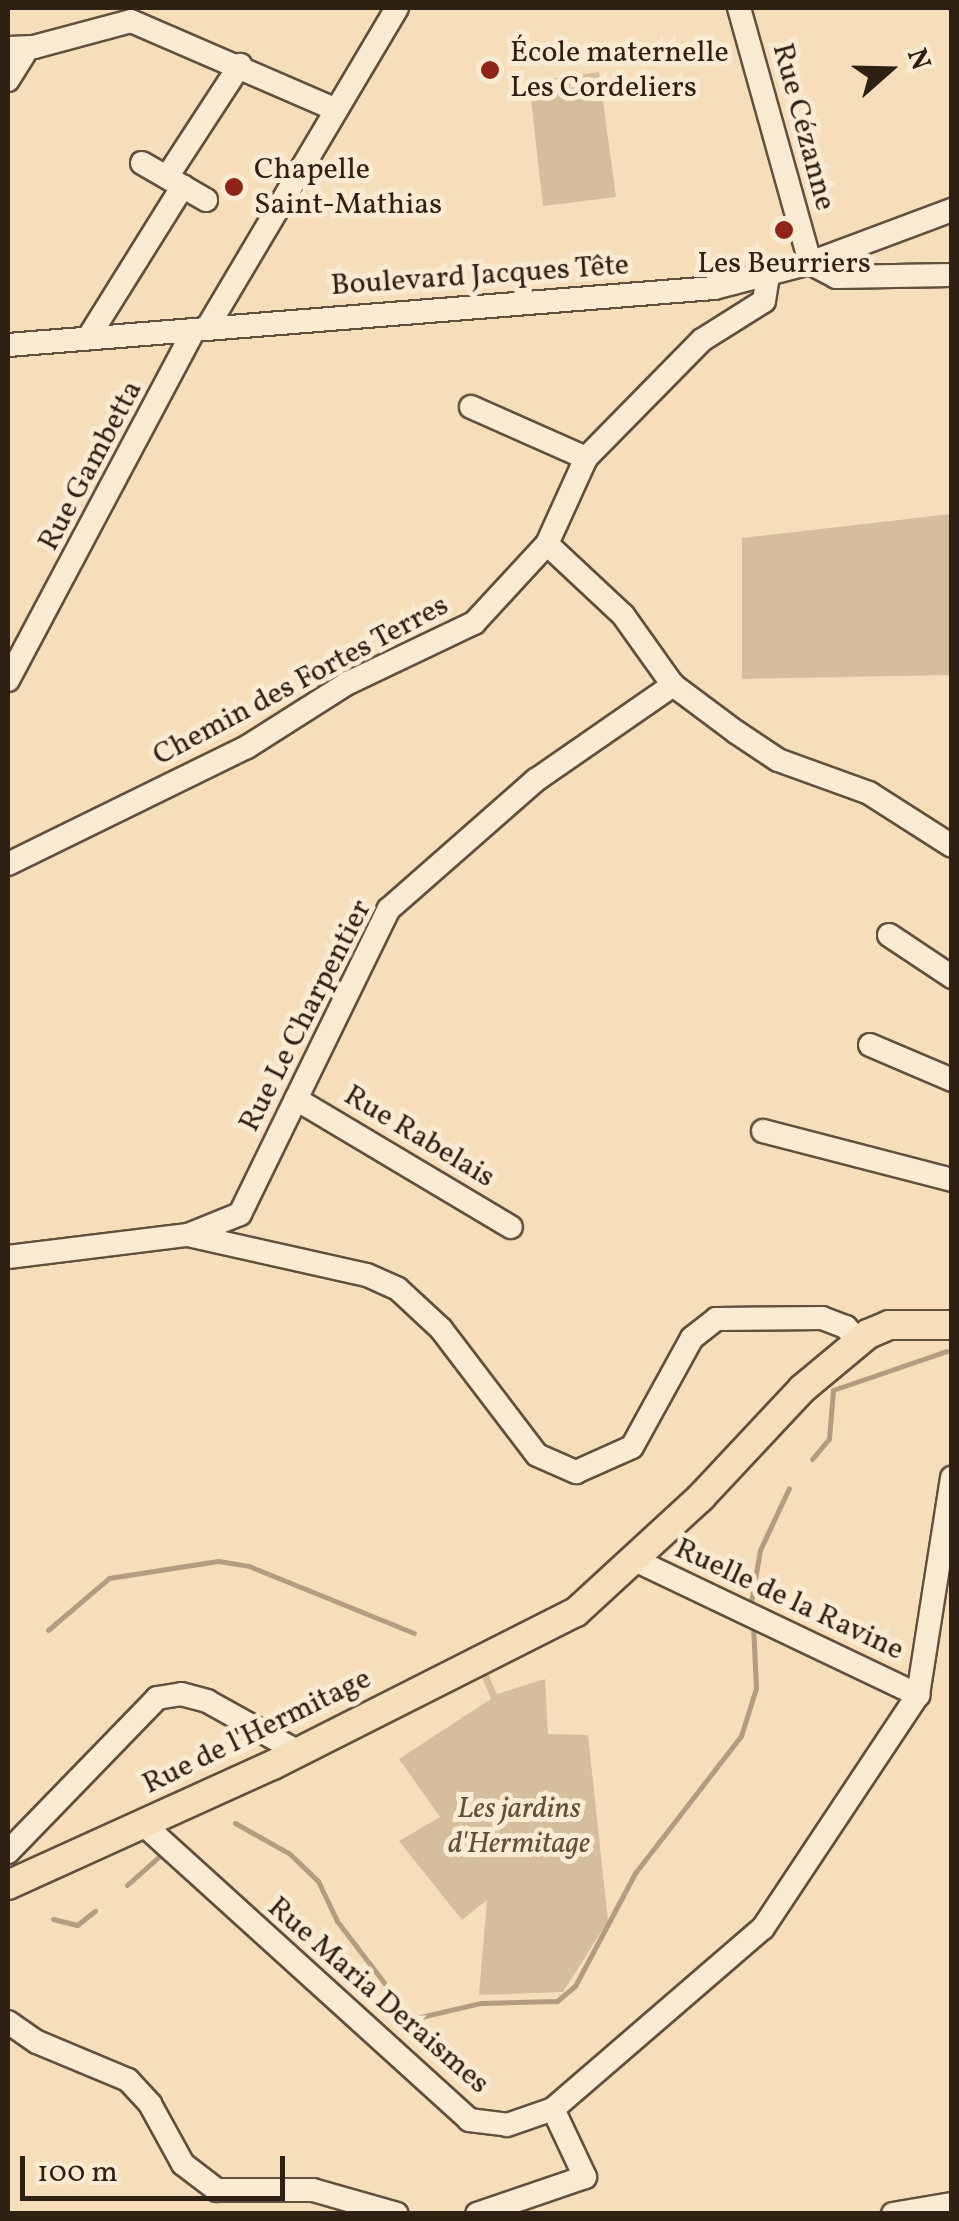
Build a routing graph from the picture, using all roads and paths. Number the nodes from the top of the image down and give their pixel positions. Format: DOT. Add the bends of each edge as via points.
graph roads {
  1 [pos="397,8"];
  2 [pos="739,8"];
  3 [pos="18,48"];
  4 [pos="240,65"];
  5 [pos="8,80"];
  6 [pos="334,109"];
  7 [pos="142,163"];
  8 [pos="175,182"];
  9 [pos="206,200"];
  10 [pos="952,210"];
  11 [pos="810,263"];
  12 [pos="952,275"];
  13 [pos="768,277"];
  14 [pos="201,329"];
  15 [pos="88,338"];
  16 [pos="8,345"];
  17 [pos="471,407"];
  18 [pos="586,458"];
  19 [pos="547,544"];
  20 [pos="8,680"];
  21 [pos="673,685"];
  22 [pos="952,846"];
  23 [pos="8,864"];
  24 [pos="889,935"];
  25 [pos="952,976"];
  26 [pos="870,1045"];
  27 [pos="952,1080"];
  28 [pos="296,1098"];
  29 [pos="762,1130"];
  30 [pos="952,1180"];
  31 [pos="511,1227"];
  32 [pos="188,1236"];
  33 [pos="8,1258"];
  34 [pos="952,1325"];
  35 [pos="858,1342"];
  36 [pos="952,1478"];
  37 [pos="629,1566"];
  38 [pos="918,1694"];
  39 [pos="297,1751"];
  40 [pos="142,1823"];
  41 [pos="8,1852"];
  42 [pos="8,1885"];
  43 [pos="8,2022"];
  44 [pos="553,2110"];
  45 [pos="952,2204"];
  46 [pos="397,2214"];
  47 [pos="477,2214"];
  48 [pos="893,2214"];
  1 -- 6 [label="street, Rue Gambetta"];
  2 -- 11 [label="street, Rue Cézanne"];
  3 -- 4 [label="street" via="132,20"];
  3 -- 5 [label="street"];
  4 -- 6 [label="street"];
  4 -- 8 [label="street"];
  6 -- 14 [label="street, Rue Gambetta"];
  7 -- 8 [label="street"];
  8 -- 9 [label="street"];
  8 -- 15 [label="street"];
  10 -- 11 [label="street, Boulevard Jacques Tête"];
  11 -- 12 [label="street" via="836,277"];
  11 -- 13 [label="street, Boulevard Jacques Tête"];
  13 -- 14 [label="street, Boulevard Jacques Tête" via="714,288"];
  13 -- 18 [label="street, Chemin des Fortes Terres" via="764,301 702,340"];
  14 -- 15 [label="street, Boulevard Jacques Tête"];
  14 -- 20 [label="street, Rue Gambetta"];
  15 -- 16 [label="street, Boulevard Jacques Tête"];
  17 -- 18 [label="street"];
  18 -- 19 [label="street, Chemin des Fortes Terres"];
  19 -- 21 [label="street" via="623,614"];
  19 -- 23 [label="street, Chemin des Fortes Terres" via="474,623 348,683 247,747"];
  21 -- 22 [label="street" via="778,760 869,793"];
  21 -- 28 [label="street, Rue Le Charpentier" via="536,780 389,910"];
  24 -- 25 [label="street"];
  26 -- 27 [label="street"];
  28 -- 31 [label="street, Rue Rabelais"];
  28 -- 32 [label="street, Rue Le Charpentier" via="236,1220"];
  29 -- 30 [label="street"];
  32 -- 33 [label="street"];
  32 -- 35 [label="street" via="367,1275 398,1289 441,1328 536,1455 576,1472 632,1447 692,1338 716,1319 822,1318"];
  34 -- 35 [label="main road, Rue de l'Hermitage" via="889,1325"];
  35 -- 37 [label="main road, Rue de l'Hermitage" via="802,1388"];
  36 -- 38 [label="street, Rue Maria Deraismes"];
  37 -- 38 [label="street, Ruelle de la Ravine"];
  37 -- 39 [label="main road, Rue de l'Hermitage" via="582,1608"];
  38 -- 44 [label="street, Rue Maria Deraismes" via="763,1928"];
  39 -- 40 [label="main road, Rue de l'Hermitage"];
  39 -- 41 [label="street" via="206,1700 157,1698"];
  40 -- 42 [label="main road, Rue de l'Hermitage"];
  40 -- 44 [label="street, Rue Maria Deraismes" via="469,2120 506,2125"];
  43 -- 46 [label="street" via="36,2042 128,2080 150,2104 182,2164 217,2190 313,2190"];
  44 -- 47 [label="street" via="586,2178"];
  45 -- 48 [label="street"];
}
